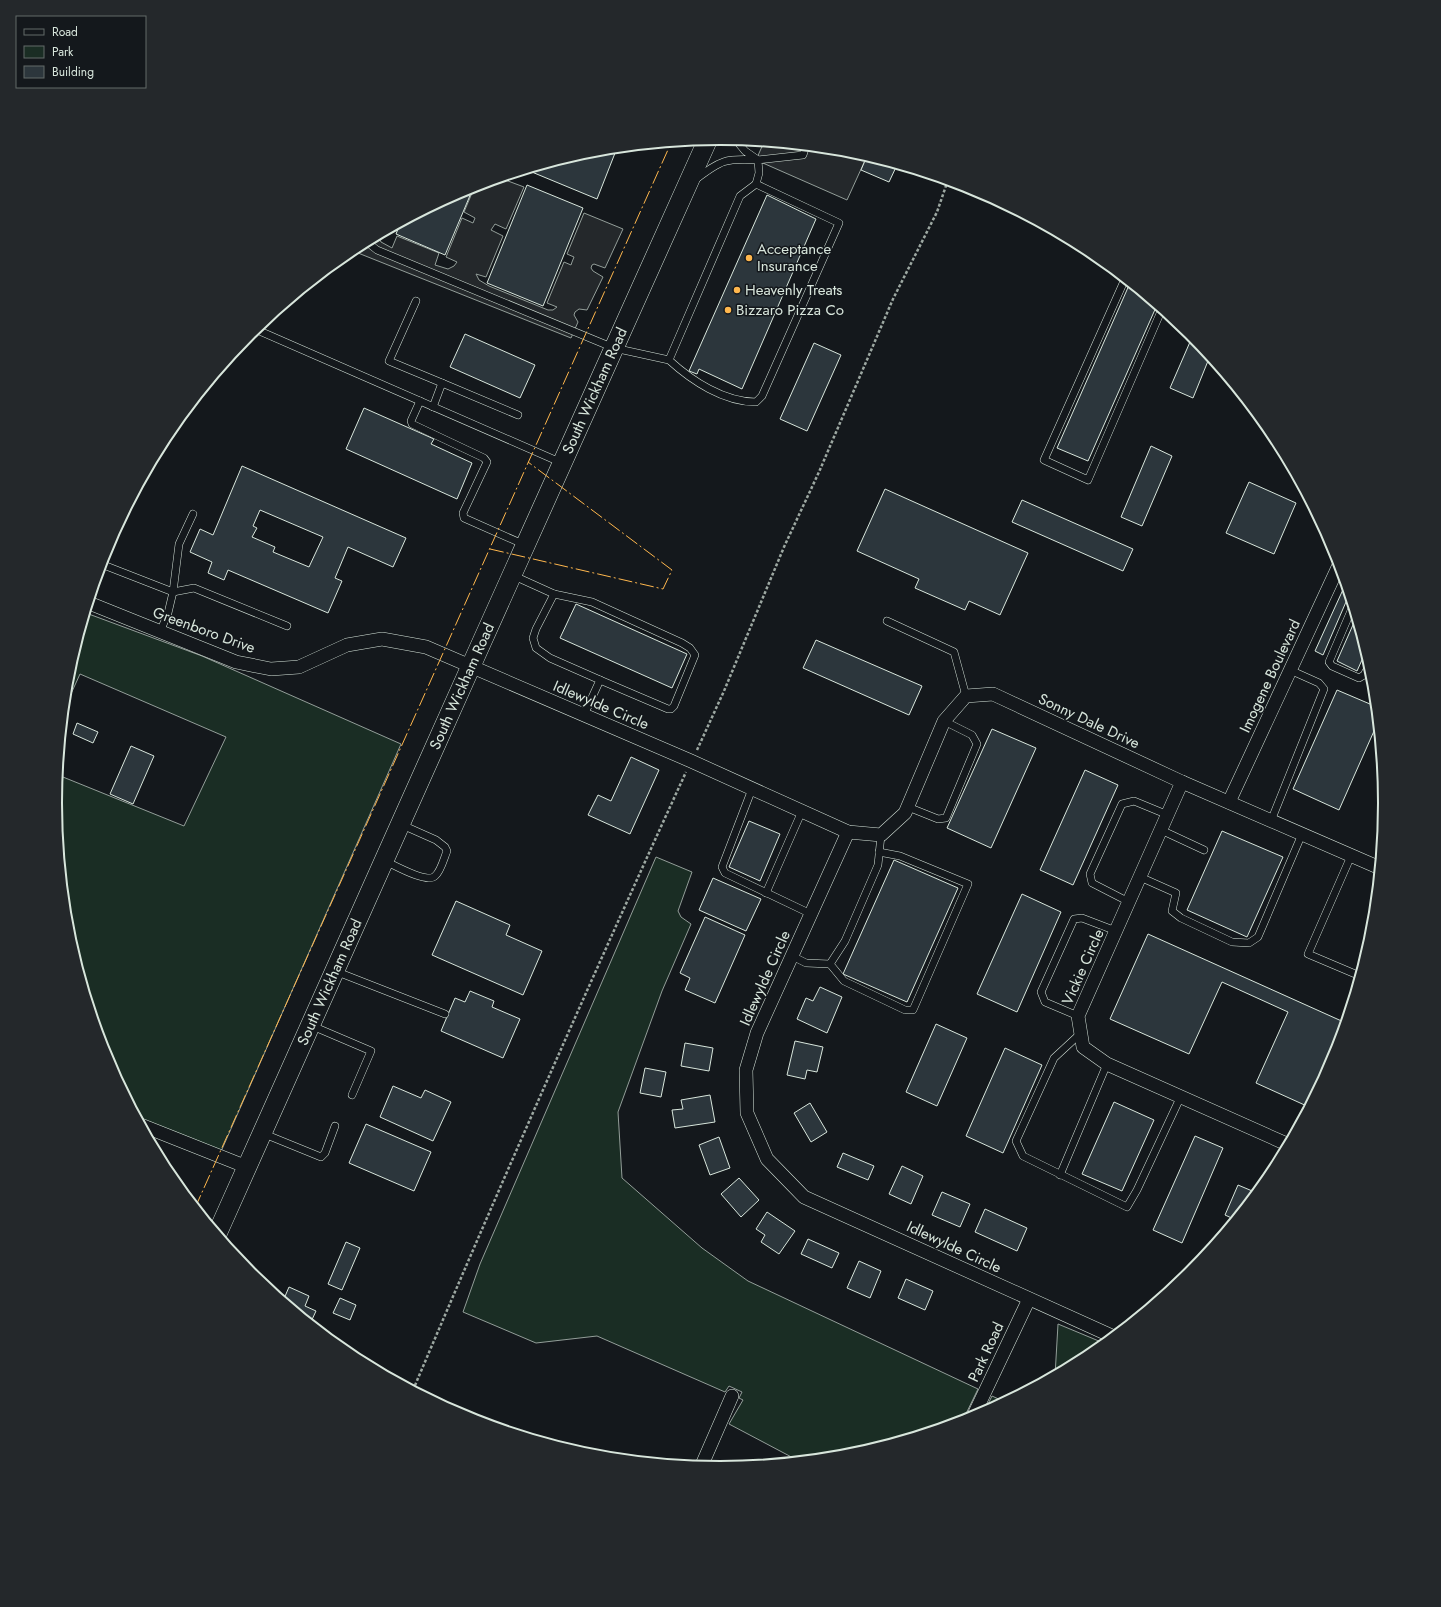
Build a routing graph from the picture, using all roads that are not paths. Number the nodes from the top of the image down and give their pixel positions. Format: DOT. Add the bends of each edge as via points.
graph roads {
  1 [pos="703,145"];
  2 [pos="740,145"];
  3 [pos="804,151"];
  4 [pos="758,160"];
  5 [pos="756,184"];
  6 [pos="687,186"];
  7 [pos="371,246"];
  8 [pos="1123,283"];
  9 [pos="416,302"];
  10 [pos="1160,313"];
  11 [pos="261,332"];
  12 [pos="614,348"];
  13 [pos="669,360"];
  14 [pos="442,383"];
  15 [pos="420,401"];
  16 [pos="433,407"];
  17 [pos="518,415"];
  18 [pos="562,463"];
  19 [pos="193,514"];
  20 [pos="525,545"];
  21 [pos="107,566"];
  22 [pos="1336,572"];
  23 [pos="512,575"];
  24 [pos="173,592"];
  25 [pos="554,594"];
  26 [pos="93,605"];
  27 [pos="1350,612"];
  28 [pos="887,620"];
  29 [pos="287,626"];
  30 [pos="160,632"];
  31 [pos="471,666"];
  32 [pos="1290,670"];
  33 [pos="1365,672"];
  34 [pos="600,680"];
  35 [pos="966,696"];
  36 [pos="584,715"];
  37 [pos="944,721"];
  38 [pos="1182,782"];
  39 [pos="752,789"];
  40 [pos="1228,802"];
  41 [pos="908,807"];
  42 [pos="802,811"];
  43 [pos="1168,815"];
  44 [pos="1271,821"];
  45 [pos="400,824"];
  46 [pos="1161,830"];
  47 [pos="848,832"];
  48 [pos="1302,834"];
  49 [pos="881,835"];
  50 [pos="1204,850"];
  51 [pos="879,852"];
  52 [pos="1351,856"];
  53 [pos="384,860"];
  54 [pos="1376,866"];
  55 [pos="1140,877"];
  56 [pos="766,892"];
  57 [pos="1129,902"];
  58 [pos="811,914"];
  59 [pos="1116,931"];
  60 [pos="792,956"];
  61 [pos="830,964"];
  62 [pos="334,971"];
  63 [pos="1357,975"];
  64 [pos="445,1014"];
  65 [pos="1078,1016"];
  66 [pos="310,1025"];
  67 [pos="1081,1033"];
  68 [pos="1108,1064"];
  69 [pos="352,1095"];
  70 [pos="1181,1096"];
  71 [pos="335,1126"];
  72 [pos="147,1127"];
  73 [pos="262,1133"];
  74 [pos="1285,1143"];
  75 [pos="247,1167"];
  76 [pos="1060,1175"];
  77 [pos="219,1230"];
  78 [pos="1029,1299"];
  79 [pos="1109,1335"];
  80 [pos="732,1396"];
  81 [pos="976,1410"];
  82 [pos="703,1462"];
  1 -- 6 [label="main road, South Wickham Road"];
  2 -- 4 [label="lane"];
  3 -- 4 [label="lane" via="802,154"];
  4 -- 5 [label="lane" via="759,173"];
  4 -- 6 [label="lane" via="724,161"];
  5 -- 13 [label="lane" via="740,196"];
  5 -- 13 [label="lane" via="840,223 762,396 756,402 742,402 686,375"];
  6 -- 12 [label="main road, South Wickham Road"];
  7 -- 12 [label="lane"];
  8 -- 10 [label="lane" via="1044,460 1088,480"];
  9 -- 14 [label="lane" via="389,361"];
  11 -- 15 [label="lane"];
  12 -- 13 [label="lane"];
  12 -- 18 [label="main road, South Wickham Road"];
  14 -- 16 [label="lane"];
  14 -- 17 [label="lane"];
  15 -- 16 [label="lane"];
  15 -- 20 [label="lane" via="412,424 484,458 487,462 463,513 464,518"];
  16 -- 18 [label="lane"];
  18 -- 20 [label="main road, South Wickham Road"];
  19 -- 24 [label="lane" via="179,544"];
  20 -- 23 [label="main road, South Wickham Road"];
  21 -- 24 [label="lane"];
  22 -- 32 [label="street, Imogene Boulevard"];
  23 -- 25 [label="lane"];
  23 -- 31 [label="main road, South Wickham Road"];
  24 -- 29 [label="lane" via="194,588"];
  24 -- 30 [label="lane"];
  25 -- 34 [label="lane" via="536,629 533,638 536,648 550,658"];
  25 -- 34 [label="lane" via="592,602 682,643 695,655 671,709"];
  26 -- 30 [label="street, Greenboro Drive"];
  27 -- 33 [label="lane" via="1329,662 1332,666 1359,678"];
  28 -- 35 [label="lane" via="954,652"];
  30 -- 31 [label="street, Greenboro Drive" via="236,662 272,669 299,667 347,645 382,639 426,647"];
  31 -- 36 [label="street, Idlewylde Circle"];
  31 -- 45 [label="main road, South Wickham Road"];
  32 -- 40 [label="street, Imogene Boulevard"];
  32 -- 44 [label="lane" via="1319,683 1324,689"];
  34 -- 36 [label="lane"];
  35 -- 37 [label="street"];
  35 -- 38 [label="street, Sonny Dale Drive" via="993,694"];
  36 -- 39 [label="street, Idlewylde Circle"];
  37 -- 41 [label="street"];
  37 -- 41 [label="lane" via="972,735 977,744 946,818 938,819"];
  38 -- 40 [label="street, Sonny Dale Drive"];
  38 -- 43 [label="street, Vickie Circle"];
  39 -- 42 [label="street, Idlewylde Circle"];
  39 -- 56 [label="lane" via="722,867 725,873"];
  40 -- 44 [label="street, Sonny Dale Drive"];
  41 -- 49 [label="street" via="905,813"];
  42 -- 47 [label="street, Idlewylde Circle"];
  42 -- 56 [label="lane"];
  43 -- 46 [label="street, Vickie Circle"];
  43 -- 57 [label="lane" via="1134,801 1122,804 1090,874 1092,884"];
  44 -- 48 [label="street, Sonny Dale Drive"];
  45 -- 53 [label="main road, South Wickham Road"];
  45 -- 53 [label="lane" via="442,844 447,851 444,859 436,876 429,879"];
  46 -- 50 [label="lane"];
  46 -- 55 [label="street, Vickie Circle"];
  47 -- 49 [label="street"];
  47 -- 58 [label="street, Idlewylde Circle"];
  48 -- 52 [label="street, Sonny Dale Drive"];
  48 -- 55 [label="lane" via="1258,937 1249,943 1232,942 1181,918 1172,911 1176,893"];
  49 -- 51 [label="lane"];
  51 -- 61 [label="lane" via="878,865 845,941"];
  51 -- 61 [label="lane" via="900,856 968,884 913,1010 905,1010 844,981"];
  52 -- 54 [label="street, Sonny Dale Drive"];
  52 -- 63 [label="lane" via="1308,954"];
  53 -- 62 [label="main road, South Wickham Road"];
  55 -- 57 [label="street, Vickie Circle"];
  56 -- 58 [label="lane"];
  57 -- 59 [label="street, Vickie Circle"];
  58 -- 60 [label="street, Idlewylde Circle"];
  59 -- 65 [label="street, Vickie Circle"];
  59 -- 65 [label="lane" via="1082,918 1074,919 1041,992 1045,1002"];
  60 -- 61 [label="lane" via="806,962"];
  60 -- 78 [label="street, Idlewylde Circle" via="757,1033 746,1070 747,1113 767,1159 804,1197"];
  62 -- 64 [label="lane"];
  62 -- 66 [label="main road, South Wickham Road"];
  65 -- 67 [label="street, Vickie Circle"];
  66 -- 69 [label="lane" via="371,1051"];
  66 -- 73 [label="main road, South Wickham Road"];
  67 -- 68 [label="street, Vickie Circle" via="1083,1047"];
  67 -- 76 [label="lane" via="1054,1058 1016,1141 1023,1156"];
  68 -- 70 [label="street, Vickie Circle"];
  68 -- 76 [label="lane"];
  70 -- 74 [label="street, Vickie Circle"];
  70 -- 76 [label="lane" via="1128,1207"];
  71 -- 73 [label="lane" via="321,1157"];
  72 -- 75 [label="street"];
  73 -- 75 [label="main road, South Wickham Road"];
  75 -- 77 [label="main road, South Wickham Road"];
  78 -- 79 [label="street, Idlewylde Circle"];
  78 -- 81 [label="street, Park Road"];
  80 -- 82 [label="street"];
}
